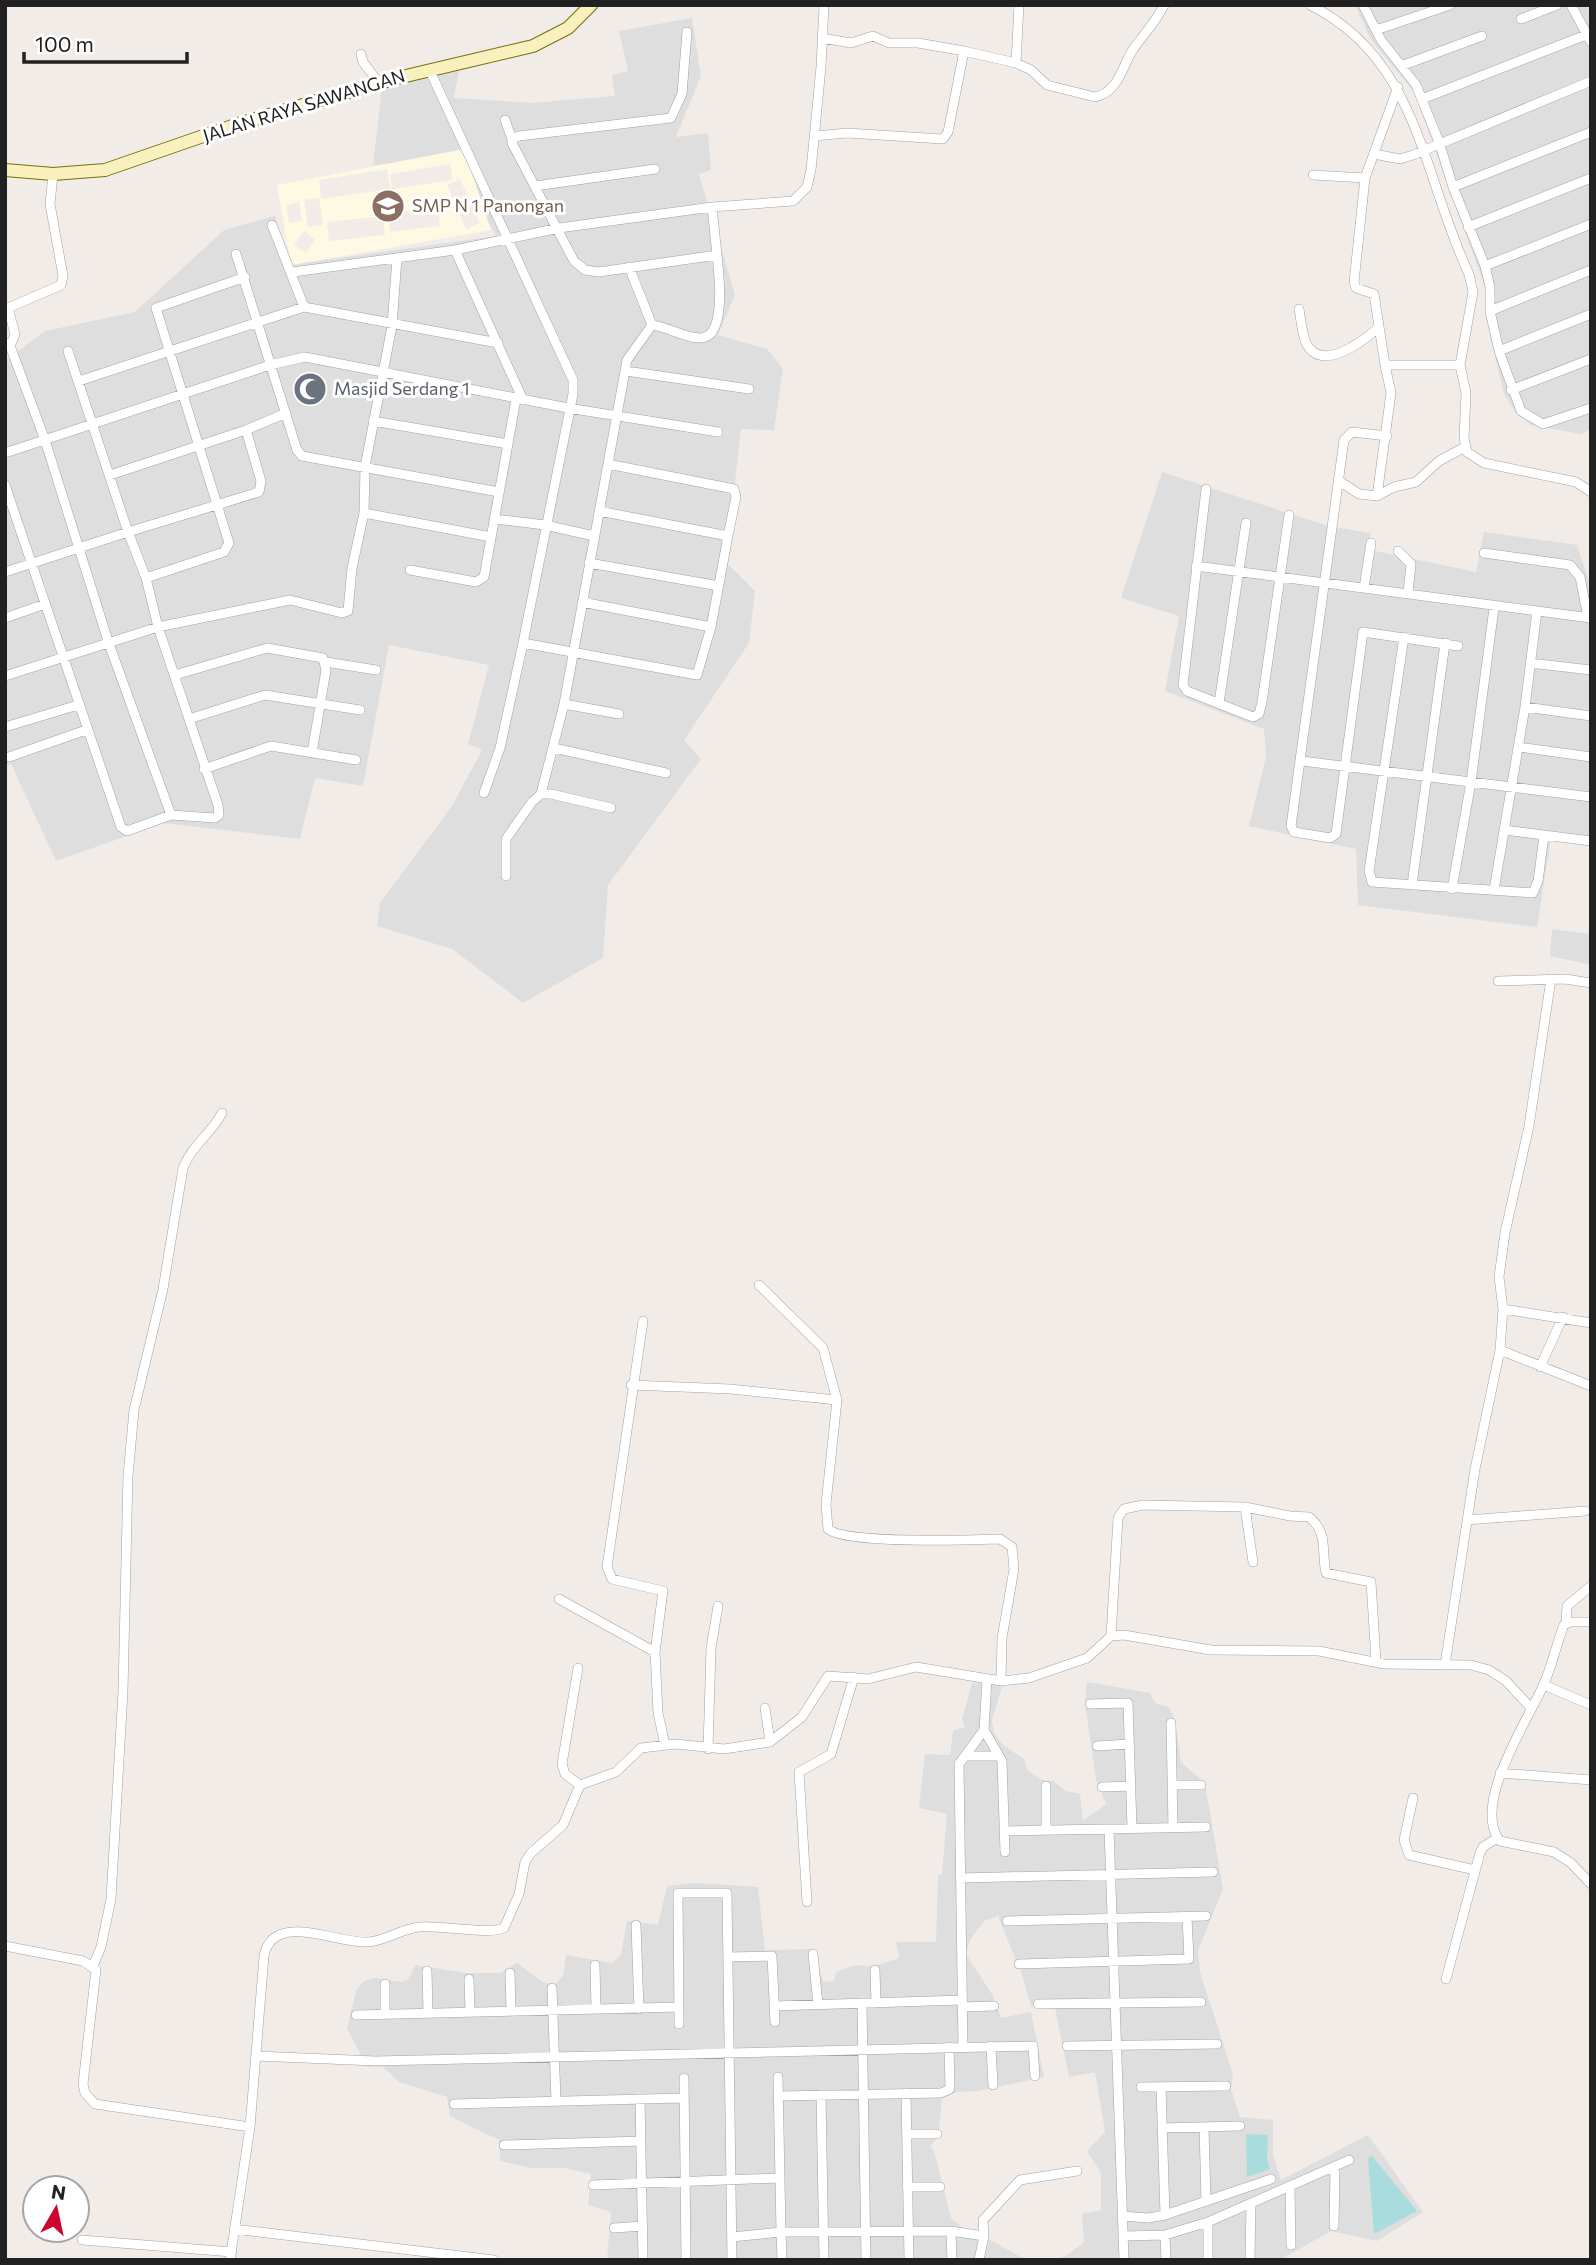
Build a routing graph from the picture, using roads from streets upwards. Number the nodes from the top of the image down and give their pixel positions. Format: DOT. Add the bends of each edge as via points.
graph roads {
  1 [pos="591,5"];
  2 [pos="824,5"];
  3 [pos="1019,5"];
  4 [pos="1164,5"];
  5 [pos="1310,5"];
  6 [pos="1363,5"];
  7 [pos="1450,5"];
  8 [pos="1558,5"];
  9 [pos="1571,5"];
  10 [pos="1521,19"];
  11 [pos="1376,30"];
  12 [pos="687,32"];
  13 [pos="1482,36"];
  14 [pos="822,38"];
  15 [pos="1588,39"];
  16 [pos="964,51"];
  17 [pos="361,54"];
  18 [pos="1016,63"];
  19 [pos="1401,66"];
  20 [pos="430,71"];
  21 [pos="1591,81"];
  22 [pos="379,83"];
  23 [pos="1398,87"];
  24 [pos="1422,99"];
  25 [pos="505,120"];
  26 [pos="1591,132"];
  27 [pos="815,136"];
  28 [pos="512,139"];
  29 [pos="1439,142"];
  30 [pos="1422,149"];
  31 [pos="1374,154"];
  32 [pos="655,169"];
  33 [pos="5,170"];
  34 [pos="53,174"];
  35 [pos="1313,175"];
  36 [pos="1365,178"];
  37 [pos="1591,178"];
  38 [pos="535,186"];
  39 [pos="1452,187"];
  40 [pos="712,207"];
  41 [pos="272,225"];
  42 [pos="1591,225"];
  43 [pos="1468,227"];
  44 [pos="559,228"];
  45 [pos="506,238"];
  46 [pos="454,250"];
  47 [pos="236,254"];
  48 [pos="717,254"];
  49 [pos="397,258"];
  50 [pos="1485,266"];
  51 [pos="629,267"];
  52 [pos="1591,270"];
  53 [pos="293,272"];
  54 [pos="244,277"];
  55 [pos="304,307"];
  56 [pos="6,309"];
  57 [pos="1300,309"];
  58 [pos="1490,311"];
  59 [pos="1591,314"];
  60 [pos="257,322"];
  61 [pos="652,325"];
  62 [pos="392,326"];
  63 [pos="1378,328"];
  64 [pos="7,343"];
  65 [pos="498,343"];
  66 [pos="68,351"];
  67 [pos="1499,351"];
  68 [pos="168,352"];
  69 [pos="1591,359"];
  70 [pos="270,365"];
  71 [pos="1385,365"];
  72 [pos="1460,365"];
  73 [pos="626,371"];
  74 [pos="382,373"];
  75 [pos="79,382"];
  76 [pos="749,389"];
  77 [pos="1511,390"];
  78 [pos="183,396"];
  79 [pos="519,399"];
  80 [pos="568,408"];
  81 [pos="1591,408"];
  82 [pos="286,413"];
  83 [pos="618,415"];
  84 [pos="373,421"];
  85 [pos="94,423"];
  86 [pos="246,430"];
  87 [pos="718,432"];
  88 [pos="1387,436"];
  89 [pos="45,440"];
  90 [pos="508,444"];
  91 [pos="200,445"];
  92 [pos="1465,447"];
  93 [pos="5,453"];
  94 [pos="608,464"];
  95 [pos="365,467"];
  96 [pos="110,475"];
  97 [pos="1338,480"];
  98 [pos="5,485"];
  99 [pos="1206,489"];
  100 [pos="499,492"];
  101 [pos="1591,492"];
  102 [pos="1377,496"];
  103 [pos="8,504"];
  104 [pos="219,505"];
  105 [pos="599,511"];
  106 [pos="364,513"];
  107 [pos="1289,514"];
  108 [pos="495,519"];
  109 [pos="1246,523"];
  110 [pos="545,525"];
  111 [pos="128,532"];
  112 [pos="594,536"];
  113 [pos="728,536"];
  114 [pos="491,537"];
  115 [pos="1371,543"];
  116 [pos="80,547"];
  117 [pos="1398,551"];
  118 [pos="1484,553"];
  119 [pos="589,563"];
  120 [pos="33,564"];
  121 [pos="1196,566"];
  122 [pos="410,570"];
  123 [pos="1238,570"];
  124 [pos="5,572"];
  125 [pos="1281,576"];
  126 [pos="146,578"];
  127 [pos="1324,583"];
  128 [pos="719,586"];
  129 [pos="1364,587"];
  130 [pos="1408,593"];
  131 [pos="582,602"];
  132 [pos="45,604"];
  133 [pos="1494,608"];
  134 [pos="1537,611"];
  135 [pos="5,618"];
  136 [pos="1589,618"];
  137 [pos="158,627"];
  138 [pos="711,627"];
  139 [pos="1404,637"];
  140 [pos="108,641"];
  141 [pos="523,643"];
  142 [pos="1445,643"];
  143 [pos="1458,646"];
  144 [pos="573,651"];
  145 [pos="62,657"];
  146 [pos="326,662"];
  147 [pos="1530,663"];
  148 [pos="376,670"];
  149 [pos="1591,670"];
  150 [pos="175,675"];
  151 [pos="5,676"];
  152 [pos="1219,703"];
  153 [pos="320,704"];
  154 [pos="564,704"];
  155 [pos="78,705"];
  156 [pos="1525,707"];
  157 [pos="360,710"];
  158 [pos="619,714"];
  159 [pos="1591,716"];
  160 [pos="189,719"];
  161 [pos="5,727"];
  162 [pos="86,730"];
  163 [pos="1519,747"];
  164 [pos="554,748"];
  165 [pos="312,753"];
  166 [pos="9,757"];
  167 [pos="1591,757"];
  168 [pos="356,760"];
  169 [pos="1302,761"];
  170 [pos="1346,765"];
  171 [pos="204,769"];
  172 [pos="1383,771"];
  173 [pos="666,773"];
  174 [pos="1425,775"];
  175 [pos="1471,782"];
  176 [pos="1511,787"];
  177 [pos="484,793"];
  178 [pos="541,794"];
  179 [pos="1591,797"];
  180 [pos="611,808"];
  181 [pos="171,815"];
  182 [pos="1504,830"];
  183 [pos="1544,836"];
  184 [pos="1591,841"];
  185 [pos="506,876"];
  186 [pos="1412,885"];
  187 [pos="1452,889"];
  188 [pos="1494,890"];
  189 [pos="1551,979"];
  190 [pos="1498,981"];
  191 [pos="1591,983"];
  192 [pos="222,1113"];
  193 [pos="759,1285"];
  194 [pos="1503,1309"];
  195 [pos="1563,1317"];
  196 [pos="643,1321"];
  197 [pos="1591,1323"];
  198 [pos="1500,1350"];
  199 [pos="1540,1367"];
  200 [pos="631,1385"];
  201 [pos="1591,1386"];
  202 [pos="837,1400"];
  203 [pos="1245,1507"];
  204 [pos="1585,1511"];
  205 [pos="1467,1520"];
  206 [pos="1253,1562"];
  207 [pos="1591,1586"];
  208 [pos="559,1599"];
  209 [pos="718,1606"];
  210 [pos="1591,1622"];
  211 [pos="1566,1623"];
  212 [pos="1111,1636"];
  213 [pos="655,1652"];
  214 [pos="1376,1661"];
  215 [pos="1445,1665"];
  216 [pos="578,1668"];
  217 [pos="854,1677"];
  218 [pos="987,1679"];
  219 [pos="1000,1681"];
  220 [pos="1544,1685"];
  221 [pos="1090,1704"];
  222 [pos="1591,1705"];
  223 [pos="765,1709"];
  224 [pos="1531,1709"];
  225 [pos="1171,1723"];
  226 [pos="984,1730"];
  227 [pos="770,1742"];
  228 [pos="1129,1744"];
  229 [pos="665,1745"];
  230 [pos="1097,1746"];
  231 [pos="708,1749"];
  232 [pos="965,1756"];
  233 [pos="999,1756"];
  234 [pos="1500,1773"];
  235 [pos="1591,1780"];
  236 [pos="580,1785"];
  237 [pos="1172,1785"];
  238 [pos="1201,1785"];
  239 [pos="1046,1786"];
  240 [pos="1131,1786"];
  241 [pos="1102,1787"];
  242 [pos="1412,1798"];
  243 [pos="1173,1827"];
  244 [pos="1206,1827"];
  245 [pos="1132,1828"];
  246 [pos="1109,1829"];
  247 [pos="1046,1830"];
  248 [pos="1004,1831"];
  249 [pos="1497,1838"];
  250 [pos="1004,1852"];
  251 [pos="1475,1870"];
  252 [pos="1213,1872"];
  253 [pos="1111,1875"];
  254 [pos="960,1878"];
  255 [pos="1591,1884"];
  256 [pos="807,1902"];
  257 [pos="1206,1916"];
  258 [pos="1187,1917"];
  259 [pos="1112,1919"];
  260 [pos="1007,1922"];
  261 [pos="636,1925"];
  262 [pos="5,1946"];
  263 [pos="813,1954"];
  264 [pos="728,1957"];
  265 [pos="1114,1962"];
  266 [pos="1020,1964"];
  267 [pos="595,1965"];
  268 [pos="93,1966"];
  269 [pos="875,1970"];
  270 [pos="428,1971"];
  271 [pos="510,1973"];
  272 [pos="469,1979"];
  273 [pos="1446,1979"];
  274 [pos="385,1984"];
  275 [pos="552,1988"];
  276 [pos="1201,2002"];
  277 [pos="862,2003"];
  278 [pos="876,2003"];
  279 [pos="962,2003"];
  280 [pos="1115,2003"];
  281 [pos="1038,2004"];
  282 [pos="818,2005"];
  283 [pos="774,2006"];
  284 [pos="994,2006"];
  285 [pos="679,2007"];
  286 [pos="639,2008"];
  287 [pos="596,2009"];
  288 [pos="552,2010"];
  289 [pos="511,2011"];
  290 [pos="470,2012"];
  291 [pos="428,2013"];
  292 [pos="385,2014"];
  293 [pos="356,2015"];
  294 [pos="775,2022"];
  295 [pos="680,2024"];
  296 [pos="1217,2044"];
  297 [pos="1116,2045"];
  298 [pos="991,2046"];
  299 [pos="1067,2046"];
  300 [pos="949,2047"];
  301 [pos="962,2047"];
  302 [pos="862,2049"];
  303 [pos="729,2052"];
  304 [pos="256,2056"];
  305 [pos="554,2056"];
  306 [pos="1035,2076"];
  307 [pos="778,2077"];
  308 [pos="684,2078"];
  309 [pos="993,2085"];
  310 [pos="1226,2085"];
  311 [pos="1141,2087"];
  312 [pos="1161,2087"];
  313 [pos="906,2093"];
  314 [pos="863,2094"];
  315 [pos="821,2095"];
  316 [pos="779,2096"];
  317 [pos="684,2098"];
  318 [pos="640,2099"];
  319 [pos="556,2101"];
  320 [pos="454,2104"];
  321 [pos="1240,2126"];
  322 [pos="250,2127"];
  323 [pos="1205,2127"];
  324 [pos="1162,2129"];
  325 [pos="907,2134"];
  326 [pos="937,2134"];
  327 [pos="641,2141"];
  328 [pos="504,2145"];
  329 [pos="1349,2160"];
  330 [pos="1335,2166"];
  331 [pos="1077,2171"];
  332 [pos="779,2178"];
  333 [pos="1271,2179"];
  334 [pos="731,2180"];
  335 [pos="685,2182"];
  336 [pos="642,2183"];
  337 [pos="593,2186"];
  338 [pos="907,2187"];
  339 [pos="940,2187"];
  340 [pos="1290,2188"];
  341 [pos="1206,2201"];
  342 [pos="1251,2204"];
  343 [pos="1165,2215"];
  344 [pos="1122,2216"];
  345 [pos="1208,2222"];
  346 [pos="643,2226"];
  347 [pos="1334,2226"];
  348 [pos="614,2228"];
  349 [pos="234,2229"];
  350 [pos="908,2231"];
  351 [pos="951,2231"];
  352 [pos="782,2232"];
  353 [pos="823,2232"];
  354 [pos="865,2232"];
  355 [pos="1165,2235"];
  356 [pos="984,2236"];
  357 [pos="1123,2236"];
  358 [pos="732,2237"];
  359 [pos="91,2241"];
  360 [pos="1291,2245"];
  361 [pos="231,2256"];
  362 [pos="494,2260"];
  363 [pos="643,2260"];
  364 [pos="686,2260"];
  365 [pos="732,2260"];
  366 [pos="782,2260"];
  367 [pos="824,2260"];
  368 [pos="866,2260"];
  369 [pos="909,2260"];
  370 [pos="952,2260"];
  371 [pos="979,2260"];
  372 [pos="1124,2260"];
  373 [pos="1166,2260"];
  374 [pos="1208,2260"];
  375 [pos="1250,2260"];
  1 -- 20 [label="street, JALAN RAYA SAWANGAN" via="568,28 533,46"];
  2 -- 14 [label="street"];
  3 -- 18 [label="street"];
  4 -- 18 [label="street" via="1114,86 1101,96 1047,85"];
  5 -- 23 [label="street" via="1357,37"];
  6 -- 11 [label="street"];
  7 -- 11 [label="street"];
  8 -- 10 [label="street"];
  9 -- 15 [label="street"];
  11 -- 19 [label="street"];
  12 -- 28 [label="street" via="682,94 671,118"];
  13 -- 19 [label="street"];
  14 -- 16 [label="street" via="851,43 873,36 889,43"];
  14 -- 27 [label="street"];
  15 -- 24 [label="street"];
  16 -- 18 [label="street"];
  16 -- 27 [label="street" via="943,139 847,133"];
  17 -- 22 [label="street"];
  19 -- 24 [label="street"];
  20 -- 22 [label="street, JALAN RAYA SAWANGAN"];
  20 -- 45 [label="street"];
  21 -- 29 [label="street"];
  22 -- 34 [label="street, JALAN RAYA SAWANGAN" via="238,124 105,170"];
  23 -- 30 [label="street"];
  23 -- 31 [label="street"];
  24 -- 29 [label="street"];
  25 -- 28 [label="street"];
  26 -- 39 [label="street"];
  27 -- 40 [label="street" via="809,179 800,197 785,204"];
  28 -- 38 [label="street"];
  29 -- 30 [label="street"];
  29 -- 39 [label="street"];
  30 -- 31 [label="street" via="1400,159"];
  30 -- 72 [label="street" via="1473,292"];
  31 -- 36 [label="street"];
  32 -- 38 [label="street"];
  33 -- 34 [label="street, JALAN RAYA SAWANGAN"];
  34 -- 56 [label="street" via="50,204 61,285"];
  35 -- 36 [label="street"];
  36 -- 63 [label="street" via="1354,285 1374,294"];
  37 -- 43 [label="street"];
  38 -- 44 [label="street"];
  39 -- 43 [label="street"];
  40 -- 44 [label="street"];
  40 -- 48 [label="street"];
  41 -- 53 [label="street"];
  42 -- 50 [label="street"];
  43 -- 50 [label="street"];
  44 -- 45 [label="street"];
  44 -- 51 [label="street" via="574,261 585,270"];
  45 -- 46 [label="street"];
  45 -- 80 [label="street" via="570,373 573,394"];
  46 -- 49 [label="street"];
  46 -- 65 [label="street"];
  47 -- 54 [label="street"];
  48 -- 51 [label="street"];
  48 -- 61 [label="street" via="719,296 711,336 698,338"];
  49 -- 53 [label="street"];
  49 -- 62 [label="street"];
  50 -- 58 [label="street"];
  51 -- 61 [label="street"];
  52 -- 58 [label="street"];
  53 -- 55 [label="street"];
  54 -- 60 [label="street"];
  54 -- 68 [label="street" via="156,309"];
  55 -- 60 [label="street"];
  55 -- 62 [label="street"];
  56 -- 64 [label="street" via="15,334"];
  57 -- 63 [label="street" via="1306,343 1324,354 1344,354"];
  58 -- 67 [label="street"];
  59 -- 67 [label="street"];
  60 -- 68 [label="street"];
  60 -- 70 [label="street"];
  61 -- 73 [label="street" via="629,355"];
  62 -- 65 [label="street"];
  62 -- 74 [label="street"];
  63 -- 71 [label="street"];
  64 -- 89 [label="street"];
  65 -- 79 [label="street"];
  66 -- 75 [label="street"];
  67 -- 77 [label="street"];
  68 -- 75 [label="street"];
  68 -- 78 [label="street"];
  69 -- 77 [label="street"];
  70 -- 74 [label="street" via="305,357"];
  70 -- 78 [label="street"];
  70 -- 82 [label="street"];
  71 -- 72 [label="street"];
  71 -- 88 [label="street" via="1391,393"];
  72 -- 92 [label="street" via="1466,393"];
  73 -- 76 [label="street"];
  73 -- 83 [label="street"];
  74 -- 79 [label="street"];
  74 -- 84 [label="street"];
  75 -- 85 [label="street"];
  77 -- 81 [label="street" via="1521,411 1543,424"];
  78 -- 85 [label="street"];
  78 -- 91 [label="street"];
  79 -- 80 [label="street"];
  79 -- 90 [label="street"];
  80 -- 83 [label="street"];
  80 -- 110 [label="street"];
  82 -- 86 [label="street"];
  82 -- 95 [label="street" via="302,456"];
  83 -- 87 [label="street"];
  83 -- 94 [label="street"];
  84 -- 90 [label="street"];
  84 -- 95 [label="street"];
  85 -- 89 [label="street"];
  85 -- 96 [label="street"];
  86 -- 91 [label="street"];
  86 -- 104 [label="street" via="260,488 256,494"];
  88 -- 97 [label="street" via="1348,434"];
  88 -- 102 [label="street"];
  89 -- 93 [label="street"];
  89 -- 116 [label="street"];
  90 -- 100 [label="street"];
  91 -- 96 [label="street"];
  91 -- 104 [label="street"];
  92 -- 101 [label="street" via="1483,463 1568,480"];
  92 -- 102 [label="street" via="1438,461 1416,482"];
  94 -- 105 [label="street"];
  94 -- 113 [label="street" via="734,489"];
  95 -- 100 [label="street"];
  95 -- 106 [label="street"];
  96 -- 111 [label="street"];
  97 -- 102 [label="street" via="1359,494"];
  97 -- 127 [label="street"];
  98 -- 103 [label="street"];
  99 -- 121 [label="street"];
  100 -- 108 [label="street"];
  103 -- 120 [label="street"];
  104 -- 111 [label="street"];
  104 -- 126 [label="street" via="229,539 227,549"];
  105 -- 112 [label="street"];
  105 -- 113 [label="street"];
  106 -- 114 [label="street"];
  106 -- 137 [label="street" via="347,612 290,600"];
  107 -- 125 [label="street"];
  108 -- 110 [label="street"];
  108 -- 114 [label="street"];
  109 -- 123 [label="street"];
  110 -- 112 [label="street"];
  110 -- 141 [label="street"];
  111 -- 116 [label="street"];
  111 -- 126 [label="street"];
  112 -- 119 [label="street"];
  113 -- 128 [label="street"];
  114 -- 122 [label="street" via="481,581"];
  115 -- 129 [label="street"];
  116 -- 120 [label="street"];
  116 -- 140 [label="street"];
  117 -- 130 [label="street" via="1411,564"];
  118 -- 136 [label="street" via="1570,565 1580,578"];
  119 -- 128 [label="street"];
  119 -- 131 [label="street"];
  120 -- 124 [label="street"];
  120 -- 132 [label="street"];
  121 -- 123 [label="street"];
  121 -- 152 [label="street" via="1183,685 1187,691"];
  123 -- 125 [label="street"];
  123 -- 152 [label="street"];
  125 -- 127 [label="street"];
  125 -- 152 [label="street" via="1259,714 1249,716"];
  126 -- 137 [label="street"];
  127 -- 129 [label="street"];
  127 -- 169 [label="street"];
  128 -- 138 [label="street"];
  129 -- 130 [label="street"];
  130 -- 133 [label="street"];
  131 -- 138 [label="street"];
  131 -- 144 [label="street"];
  132 -- 135 [label="street"];
  132 -- 145 [label="street"];
  133 -- 134 [label="street"];
  133 -- 175 [label="street"];
  134 -- 136 [label="street"];
  134 -- 147 [label="street"];
  137 -- 140 [label="street"];
  137 -- 150 [label="street"];
  138 -- 144 [label="street" via="694,677"];
  139 -- 142 [label="street"];
  139 -- 170 [label="street" via="1358,631"];
  139 -- 172 [label="street"];
  140 -- 145 [label="street"];
  140 -- 181 [label="street"];
  141 -- 144 [label="street"];
  141 -- 177 [label="street" via="500,748"];
  142 -- 143 [label="street"];
  142 -- 174 [label="street"];
  144 -- 154 [label="street"];
  145 -- 151 [label="street"];
  145 -- 155 [label="street"];
  146 -- 148 [label="street"];
  146 -- 150 [label="street" via="318,656 267,648"];
  146 -- 153 [label="street"];
  147 -- 149 [label="street"];
  147 -- 156 [label="street"];
  150 -- 160 [label="street"];
  153 -- 157 [label="street"];
  153 -- 160 [label="street" via="265,695"];
  153 -- 165 [label="street"];
  154 -- 158 [label="street"];
  154 -- 164 [label="street"];
  155 -- 161 [label="street"];
  155 -- 162 [label="street"];
  156 -- 159 [label="street"];
  156 -- 163 [label="street"];
  160 -- 171 [label="street"];
  162 -- 166 [label="street"];
  162 -- 181 [label="street" via="124,830"];
  163 -- 167 [label="street"];
  163 -- 176 [label="street"];
  164 -- 173 [label="street"];
  164 -- 178 [label="street"];
  165 -- 168 [label="street"];
  165 -- 171 [label="street" via="264,747"];
  169 -- 170 [label="street"];
  169 -- 170 [label="street" via="1292,830 1330,838 1336,834"];
  170 -- 172 [label="street"];
  171 -- 181 [label="street" via="219,815 211,819"];
  172 -- 174 [label="street"];
  172 -- 186 [label="street" via="1369,875 1376,883"];
  174 -- 175 [label="street"];
  174 -- 186 [label="street"];
  175 -- 176 [label="street"];
  175 -- 187 [label="street"];
  176 -- 179 [label="street"];
  176 -- 182 [label="street"];
  178 -- 180 [label="street"];
  178 -- 185 [label="street" via="506,839"];
  182 -- 183 [label="street"];
  182 -- 188 [label="street"];
  183 -- 184 [label="street"];
  183 -- 188 [label="street" via="1533,893"];
  186 -- 187 [label="street"];
  187 -- 188 [label="street"];
  189 -- 190 [label="street"];
  189 -- 191 [label="street"];
  189 -- 194 [label="street" via="1529,1126 1505,1233 1499,1284"];
  192 -- 268 [label="street" via="214,1128 189,1152 183,1168 163,1289 134,1410 111,1899 102,1947"];
  193 -- 202 [label="street" via="817,1339"];
  194 -- 195 [label="street"];
  194 -- 198 [label="street"];
  195 -- 197 [label="street"];
  195 -- 199 [label="street"];
  196 -- 200 [label="street"];
  198 -- 199 [label="street"];
  198 -- 205 [label="street"];
  199 -- 201 [label="street"];
  200 -- 202 [label="street"];
  200 -- 213 [label="street" via="607,1567 612,1579 663,1591"];
  202 -- 219 [label="street" via="826,1504 828,1529 883,1538 1000,1539 1012,1547 1014,1569"];
  203 -- 206 [label="street"];
  203 -- 212 [label="street" via="1134,1506 1120,1512"];
  203 -- 214 [label="street" via="1310,1517 1323,1537 1326,1573 1371,1581"];
  204 -- 205 [label="street"];
  205 -- 215 [label="street"];
  207 -- 211 [label="street" via="1567,1605"];
  208 -- 213 [label="street"];
  209 -- 231 [label="street" via="711,1647"];
  210 -- 211 [label="street"];
  211 -- 220 [label="street"];
  212 -- 214 [label="street" via="1211,1650 1319,1651"];
  212 -- 219 [label="street" via="1076,1663 1029,1678"];
  213 -- 229 [label="street"];
  214 -- 215 [label="street"];
  215 -- 224 [label="street" via="1489,1670 1506,1681"];
  216 -- 236 [label="street" via="562,1764 565,1774"];
  217 -- 218 [label="street" via="868,1679 916,1667"];
  217 -- 227 [label="street" via="824,1678 802,1717"];
  217 -- 256 [label="street" via="831,1754 799,1772"];
  218 -- 219 [label="street"];
  218 -- 226 [label="street"];
  220 -- 222 [label="street"];
  220 -- 224 [label="street"];
  221 -- 228 [label="street" via="1128,1703"];
  223 -- 227 [label="street"];
  224 -- 234 [label="street"];
  225 -- 237 [label="street"];
  226 -- 232 [label="street"];
  226 -- 233 [label="street"];
  227 -- 231 [label="street"];
  228 -- 230 [label="street"];
  228 -- 240 [label="street"];
  229 -- 231 [label="street"];
  229 -- 236 [label="street" via="642,1748 616,1772"];
  232 -- 233 [label="street"];
  232 -- 254 [label="street" via="959,1764"];
  233 -- 248 [label="street"];
  234 -- 235 [label="street"];
  234 -- 249 [label="street" via="1493,1823"];
  236 -- 304 [label="street" via="563,1825 525,1862 519,1894 504,1928 489,1932 417,1927 371,1942 291,1931 275,1936 265,1946"];
  237 -- 238 [label="street"];
  237 -- 243 [label="street"];
  239 -- 247 [label="street"];
  240 -- 241 [label="street"];
  240 -- 245 [label="street"];
  242 -- 251 [label="street" via="1404,1840 1409,1855"];
  243 -- 244 [label="street"];
  243 -- 245 [label="street"];
  245 -- 246 [label="street"];
  246 -- 247 [label="street"];
  246 -- 253 [label="street"];
  247 -- 248 [label="street"];
  248 -- 250 [label="street"];
  249 -- 251 [label="street" via="1483,1847"];
  249 -- 255 [label="street" via="1562,1856"];
  251 -- 273 [label="street"];
  252 -- 253 [label="street"];
  253 -- 254 [label="street"];
  253 -- 259 [label="street"];
  254 -- 279 [label="street"];
  257 -- 258 [label="street"];
  258 -- 259 [label="street"];
  258 -- 265 [label="street" via="1189,1959"];
  259 -- 260 [label="street"];
  259 -- 265 [label="street"];
  261 -- 286 [label="street"];
  262 -- 268 [label="street"];
  263 -- 282 [label="street"];
  264 -- 283 [label="street" via="772,1956"];
  264 -- 285 [label="street" via="727,1893 678,1894"];
  264 -- 303 [label="street"];
  265 -- 266 [label="street"];
  265 -- 280 [label="street"];
  267 -- 287 [label="street"];
  268 -- 322 [label="street" via="96,1977 83,2084 89,2099 104,2108"];
  269 -- 278 [label="street"];
  270 -- 291 [label="street"];
  271 -- 289 [label="street"];
  272 -- 290 [label="street"];
  274 -- 292 [label="street"];
  275 -- 288 [label="street"];
  276 -- 280 [label="street"];
  277 -- 278 [label="street"];
  277 -- 282 [label="street"];
  277 -- 302 [label="street"];
  278 -- 279 [label="street"];
  279 -- 284 [label="street"];
  279 -- 301 [label="street"];
  280 -- 281 [label="street"];
  280 -- 297 [label="street"];
  282 -- 283 [label="street"];
  283 -- 294 [label="street"];
  285 -- 286 [label="street"];
  285 -- 295 [label="street"];
  286 -- 287 [label="street"];
  287 -- 288 [label="street"];
  288 -- 289 [label="street"];
  288 -- 305 [label="street"];
  289 -- 290 [label="street"];
  290 -- 291 [label="street"];
  291 -- 292 [label="street"];
  292 -- 293 [label="street"];
  296 -- 297 [label="street"];
  297 -- 299 [label="street"];
  297 -- 344 [label="street"];
  298 -- 301 [label="street"];
  298 -- 306 [label="street" via="1033,2046"];
  298 -- 309 [label="street"];
  300 -- 301 [label="street"];
  300 -- 302 [label="street"];
  300 -- 313 [label="street" via="950,2089"];
  302 -- 303 [label="street"];
  302 -- 314 [label="street"];
  303 -- 305 [label="street"];
  303 -- 334 [label="street"];
  304 -- 305 [label="street" via="375,2061"];
  304 -- 322 [label="street"];
  305 -- 319 [label="street"];
  307 -- 316 [label="street"];
  308 -- 317 [label="street"];
  310 -- 312 [label="street"];
  311 -- 312 [label="street"];
  312 -- 324 [label="street"];
  313 -- 314 [label="street"];
  313 -- 325 [label="street"];
  314 -- 315 [label="street"];
  314 -- 354 [label="street"];
  315 -- 316 [label="street"];
  315 -- 353 [label="street"];
  316 -- 332 [label="street"];
  317 -- 318 [label="street"];
  317 -- 335 [label="street"];
  318 -- 319 [label="street"];
  318 -- 327 [label="street"];
  319 -- 320 [label="street"];
  321 -- 323 [label="street"];
  322 -- 349 [label="street"];
  323 -- 324 [label="street"];
  323 -- 341 [label="street"];
  324 -- 343 [label="street"];
  325 -- 326 [label="street"];
  325 -- 338 [label="street"];
  327 -- 328 [label="street"];
  327 -- 336 [label="street"];
  329 -- 330 [label="street"];
  330 -- 340 [label="street"];
  330 -- 347 [label="street"];
  331 -- 356 [label="street" via="1020,2180 983,2220"];
  332 -- 334 [label="street"];
  332 -- 352 [label="street"];
  333 -- 341 [label="street"];
  334 -- 335 [label="street"];
  334 -- 358 [label="street"];
  335 -- 336 [label="street"];
  335 -- 364 [label="street"];
  336 -- 337 [label="street"];
  336 -- 346 [label="street"];
  338 -- 339 [label="street"];
  338 -- 350 [label="street"];
  340 -- 342 [label="street"];
  340 -- 360 [label="street"];
  341 -- 343 [label="street"];
  342 -- 345 [label="street"];
  342 -- 375 [label="street"];
  343 -- 344 [label="street"];
  344 -- 357 [label="street"];
  345 -- 355 [label="street"];
  345 -- 374 [label="street"];
  346 -- 348 [label="street"];
  346 -- 363 [label="street"];
  349 -- 361 [label="street"];
  349 -- 362 [label="street"];
  350 -- 351 [label="street"];
  350 -- 354 [label="street"];
  350 -- 369 [label="street"];
  351 -- 356 [label="street"];
  351 -- 370 [label="street"];
  352 -- 353 [label="street"];
  352 -- 358 [label="street"];
  352 -- 366 [label="street"];
  353 -- 354 [label="street"];
  353 -- 367 [label="street"];
  354 -- 368 [label="street"];
  355 -- 357 [label="street"];
  355 -- 373 [label="street"];
  356 -- 371 [label="street"];
  357 -- 372 [label="street"];
  358 -- 365 [label="street"];
  359 -- 361 [label="street"];
}
